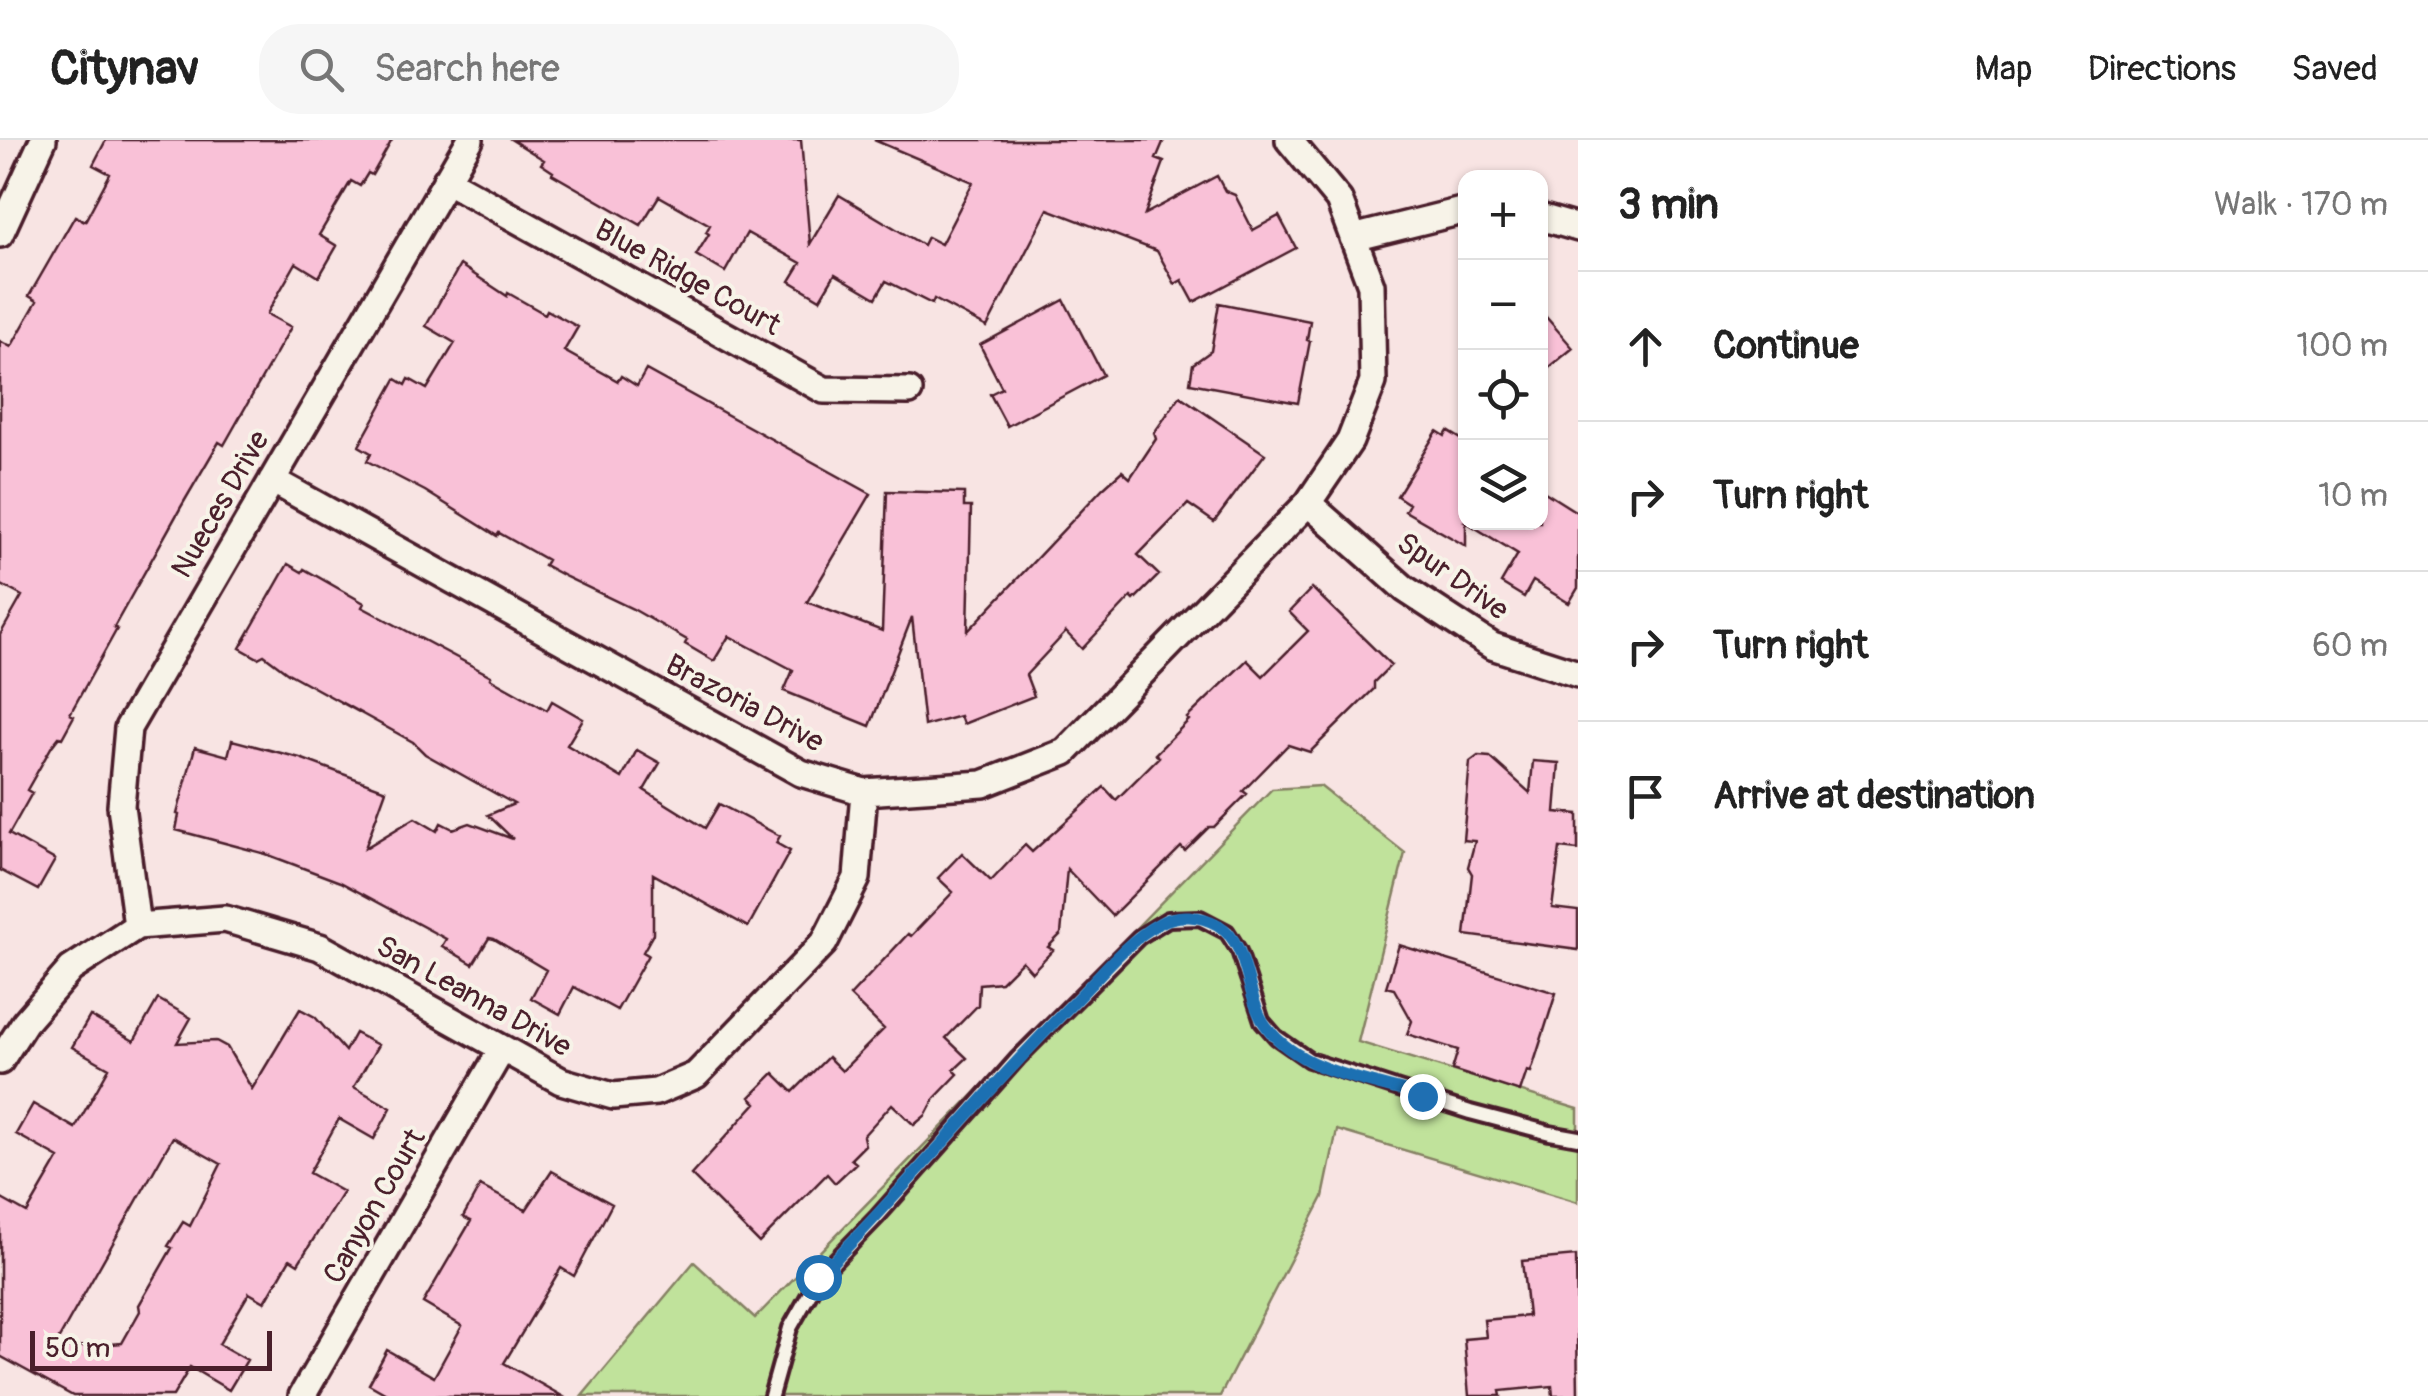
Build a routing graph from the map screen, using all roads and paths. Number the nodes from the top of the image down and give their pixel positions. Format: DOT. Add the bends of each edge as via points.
graph roads {
  1 [pos="43,140"];
  2 [pos="470,140"];
  3 [pos="1289,140"];
  4 [pos="446,180"];
  5 [pos="1458,212"];
  6 [pos="1548,219"];
  7 [pos="1578,228"];
  8 [pos="0,234"];
  9 [pos="1354,238"];
  10 [pos="909,391"];
  11 [pos="272,480"];
  12 [pos="1308,503"];
  13 [pos="1578,674"];
  14 [pos="864,792"];
  15 [pos="136,926"];
  16 [pos="502,1049"];
  17 [pos="0,1061"];
  18 [pos="1578,1138"];
  19 [pos="302,1396"];
  20 [pos="771,1396"];
  1 -- 8 [label="street"];
  2 -- 4 [label="street, Nueces Drive"];
  3 -- 9 [label="street, Brazoria Drive" via="1339,200"];
  4 -- 10 [label="street, Blue Ridge Court" via="824,390"];
  4 -- 11 [label="street, Nueces Drive"];
  5 -- 9 [label="street"];
  6 -- 7 [label="street"];
  9 -- 12 [label="street, Brazoria Drive" via="1371,285 1373,382 1350,441"];
  11 -- 14 [label="street, Brazoria Drive" via="801,773"];
  11 -- 15 [label="street, Nueces Drive" via="128,728 121,806"];
  12 -- 13 [label="street, Spur Drive" via="1405,589 1492,646"];
  12 -- 14 [label="street, Brazoria Drive" via="1065,752 983,784"];
  14 -- 16 [label="street, San Leanna Drive" via="857,878 824,943 696,1075 656,1092 613,1096 561,1082"];
  15 -- 16 [label="street, San Leanna Drive" via="225,919 320,947"];
  15 -- 17 [label="street, San Leanna Drive" via="71,969"];
  16 -- 19 [label="street, Canyon Court"];
  18 -- 20 [label="lane" via="1308,1060 1262,1020 1227,932 1200,918 1168,919 1140,936 1018,1058 818,1277 790,1328"];
}
